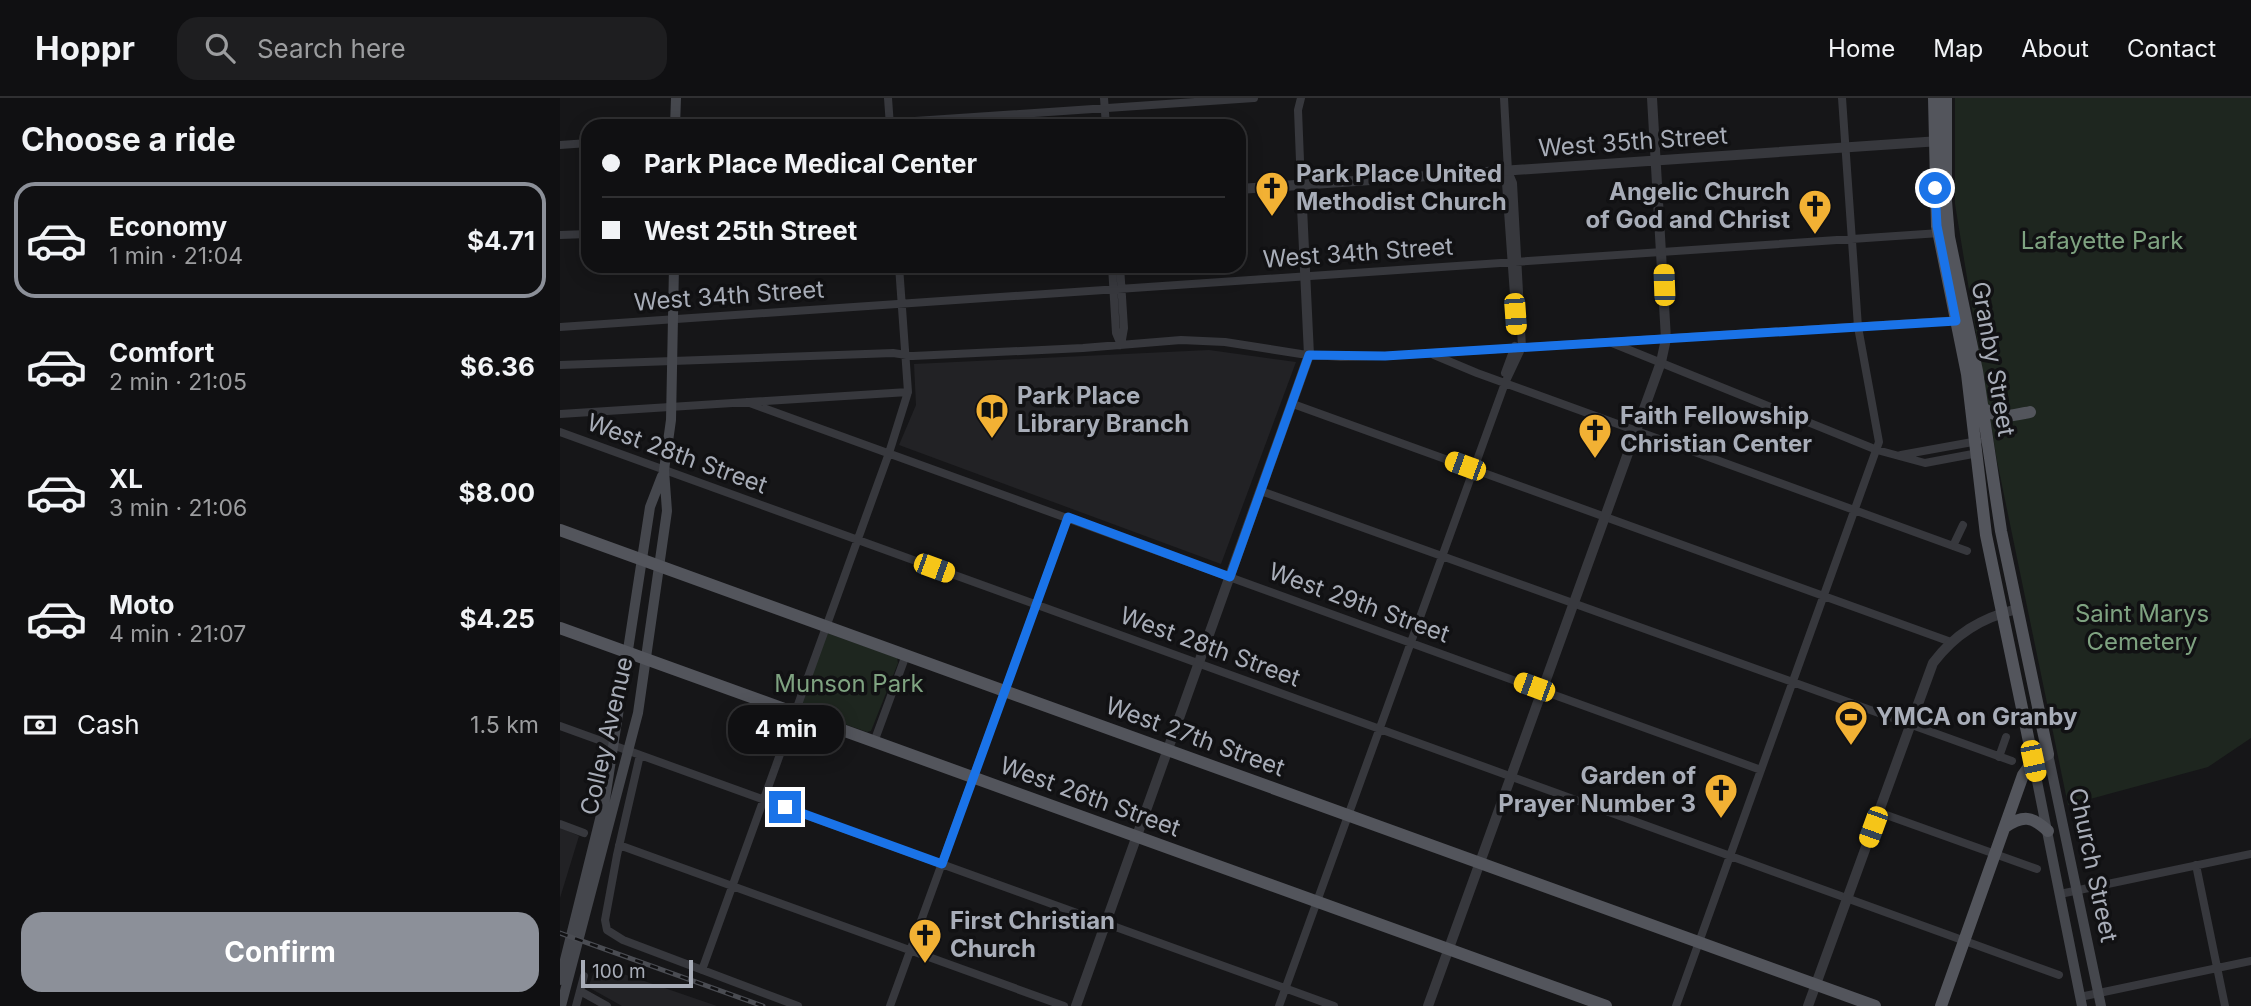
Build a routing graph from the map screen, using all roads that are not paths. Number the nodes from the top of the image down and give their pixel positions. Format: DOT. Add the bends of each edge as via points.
graph roads {
  1 [pos="676,98"];
  2 [pos="888,98"];
  3 [pos="1104,98"];
  4 [pos="1254,98"];
  5 [pos="1301,98"];
  6 [pos="1504,98"];
  7 [pos="1652,98"];
  8 [pos="1842,98"];
  9 [pos="1934,98"];
  10 [pos="1946,98"];
  11 [pos="1105,108"];
  12 [pos="676,119"];
  13 [pos="889,119"];
  14 [pos="956,119"];
  15 [pos="1106,119"];
  16 [pos="1940,141"];
  17 [pos="581,144"];
  18 [pos="560,145"];
  19 [pos="1846,148"];
  20 [pos="1657,161"];
  21 [pos="1508,171"];
  22 [pos="1301,186"];
  23 [pos="1246,189"];
  24 [pos="1943,232"];
  25 [pos="581,234"];
  26 [pos="560,235"];
  27 [pos="1852,239"];
  28 [pos="1663,251"];
  29 [pos="1515,261"];
  30 [pos="674,273"];
  31 [pos="900,273"];
  32 [pos="1114,273"];
  33 [pos="1119,273"];
  34 [pos="1307,275"];
  35 [pos="1117,288"];
  36 [pos="902,303"];
  37 [pos="673,319"];
  38 [pos="1961,320"];
  39 [pos="560,327"];
  40 [pos="1858,327"];
  41 [pos="1666,340"];
  42 [pos="1609,342"];
  43 [pos="1121,345"];
  44 [pos="1518,347"];
  45 [pos="1431,353"];
  46 [pos="905,355"];
  47 [pos="1309,355"];
  48 [pos="673,362"];
  49 [pos="1661,362"];
  50 [pos="560,365"];
  51 [pos="1505,383"];
  52 [pos="908,392"];
  53 [pos="747,402"];
  54 [pos="1293,404"];
  55 [pos="672,407"];
  56 [pos="1983,408"];
  57 [pos="2030,412"];
  58 [pos="560,414"];
  59 [pos="1636,431"];
  60 [pos="560,432"];
  61 [pos="1981,446"];
  62 [pos="1877,450"];
  63 [pos="889,453"];
  64 [pos="664,470"];
  65 [pos="1474,470"];
  66 [pos="1261,491"];
  67 [pos="1855,510"];
  68 [pos="1068,517"];
  69 [pos="1605,518"];
  70 [pos="1963,525"];
  71 [pos="560,530"];
  72 [pos="857,540"];
  73 [pos="1953,546"];
  74 [pos="1966,551"];
  75 [pos="1442,556"];
  76 [pos="642,559"];
  77 [pos="660,565"];
  78 [pos="1230,577"];
  79 [pos="1824,597"];
  80 [pos="1574,604"];
  81 [pos="1036,605"];
  82 [pos="2017,609"];
  83 [pos="2001,613"];
  84 [pos="826,626"];
  85 [pos="560,628"];
  86 [pos="1951,642"];
  87 [pos="1411,643"];
  88 [pos="629,652"];
  89 [pos="906,655"];
  90 [pos="646,659"];
  91 [pos="1199,664"];
  92 [pos="1792,683"];
  93 [pos="1542,690"];
  94 [pos="1005,691"];
  95 [pos="795,713"];
  96 [pos="560,726"];
  97 [pos="1909,726"];
  98 [pos="1380,729"];
  99 [pos="2006,737"];
  100 [pos="874,741"];
  101 [pos="614,746"];
  102 [pos="1169,750"];
  103 [pos="627,751"];
  104 [pos="2048,754"];
  105 [pos="640,755"];
  106 [pos="1999,757"];
  107 [pos="2012,761"];
  108 [pos="2033,761"];
  109 [pos="1761,770"];
  110 [pos="1511,776"];
  111 [pos="973,778"];
  112 [pos="763,800"];
  113 [pos="1878,812"];
  114 [pos="1349,816"];
  115 [pos="560,824"];
  116 [pos="2005,827"];
  117 [pos="2048,831"];
  118 [pos="584,833"];
  119 [pos="1138,837"];
  120 [pos="619,845"];
  121 [pos="1995,854"];
  122 [pos="2251,854"];
  123 [pos="1730,855"];
  124 [pos="1479,863"];
  125 [pos="942,864"];
  126 [pos="2196,866"];
  127 [pos="2036,869"];
  128 [pos="732,886"];
  129 [pos="2077,890"];
  130 [pos="2060,894"];
  131 [pos="1847,898"];
  132 [pos="1317,902"];
  133 [pos="1106,923"];
  134 [pos="1964,940"];
  135 [pos="1699,943"];
  136 [pos="1448,949"];
  137 [pos="911,950"];
  138 [pos="2251,961"];
  139 [pos="2217,969"];
  140 [pos="702,970"];
  141 [pos="2059,975"];
  142 [pos="584,976"];
  143 [pos="560,980"];
  144 [pos="1816,985"];
  145 [pos="1286,988"];
  146 [pos="580,991"];
  147 [pos="2099,993"];
  148 [pos="2081,1002"];
  149 [pos="561,1006"];
  150 [pos="576,1006"];
  151 [pos="607,1006"];
  152 [pos="798,1006"];
  153 [pos="890,1006"];
  154 [pos="1064,1006"];
  155 [pos="1076,1006"];
  156 [pos="1279,1006"];
  157 [pos="1334,1006"];
  158 [pos="1428,1006"];
  159 [pos="1606,1006"];
  160 [pos="1676,1006"];
  161 [pos="1808,1006"];
  162 [pos="1875,1006"];
  163 [pos="1941,1006"];
  164 [pos="2101,1006"];
  165 [pos="2225,1006"];
  1 -- 12 [label="main road"];
  2 -- 13 [label="street"];
  3 -- 11 [label="street"];
  4 -- 11 [label="street"];
  5 -- 22 [label="street"];
  6 -- 21 [label="street"];
  7 -- 20 [label="street"];
  8 -- 19 [label="street"];
  9 -- 16 [label="main road, Granby Street"];
  10 -- 16 [label="main road, Granby Street"];
  11 -- 14 [label="street"];
  11 -- 15 [label="street"];
  16 -- 19 [label="street, West 35th Street"];
  16 -- 24 [label="main road, Granby Street" via="1935,205"];
  17 -- 18 [label="street"];
  19 -- 20 [label="street, West 35th Street"];
  19 -- 27 [label="street"];
  20 -- 21 [label="street, West 35th Street"];
  20 -- 28 [label="street"];
  21 -- 22 [label="street, West 35th Street"];
  21 -- 29 [label="street"];
  22 -- 23 [label="street, West 35th Street"];
  22 -- 34 [label="street"];
  24 -- 27 [label="street, West 34th Street"];
  24 -- 38 [label="main road, Granby Street"];
  25 -- 26 [label="street"];
  27 -- 28 [label="street, West 34th Street"];
  27 -- 40 [label="street"];
  28 -- 29 [label="street, West 34th Street"];
  28 -- 41 [label="street"];
  29 -- 34 [label="street, West 34th Street"];
  29 -- 44 [label="street"];
  30 -- 37 [label="main road, Colley Avenue"];
  31 -- 36 [label="street"];
  32 -- 35 [label="street"];
  33 -- 35 [label="street"];
  34 -- 35 [label="street, West 34th Street"];
  34 -- 47 [label="street"];
  35 -- 36 [label="street, West 34th Street"];
  35 -- 43 [label="street" via="1116,333"];
  36 -- 37 [label="street, West 34th Street"];
  36 -- 46 [label="street"];
  37 -- 39 [label="street, West 34th Street"];
  37 -- 48 [label="main road, Colley Avenue"];
  38 -- 40 [label="street"];
  38 -- 56 [label="main road, Granby Street"];
  38 -- 61 [label="main road, Granby Street" via="1966,374"];
  40 -- 41 [label="street"];
  40 -- 62 [label="street" via="1879,432"];
  41 -- 42 [label="street"];
  41 -- 49 [label="street"];
  42 -- 44 [label="street"];
  42 -- 49 [label="street"];
  43 -- 46 [label="street"];
  43 -- 47 [label="street" via="1203,340"];
  44 -- 45 [label="street"];
  44 -- 51 [label="street" via="1505,372"];
  45 -- 47 [label="street"];
  45 -- 51 [label="street"];
  46 -- 48 [label="street"];
  46 -- 52 [label="street"];
  47 -- 54 [label="street"];
  48 -- 50 [label="street"];
  48 -- 55 [label="main road, Colley Avenue"];
  49 -- 59 [label="street"];
  49 -- 62 [label="street"];
  51 -- 59 [label="street"];
  51 -- 65 [label="street"];
  52 -- 53 [label="street"];
  52 -- 63 [label="street"];
  53 -- 55 [label="street"];
  53 -- 63 [label="street, West 29th Street"];
  54 -- 65 [label="street"];
  54 -- 66 [label="street"];
  55 -- 58 [label="street"];
  55 -- 64 [label="main road, Colley Avenue"];
  56 -- 57 [label="main road" via="2005,418"];
  56 -- 61 [label="main road, Granby Street"];
  59 -- 67 [label="street"];
  59 -- 69 [label="street"];
  60 -- 64 [label="street, West 28th Street"];
  61 -- 62 [label="street" via="1898,456"];
  61 -- 82 [label="main road, Granby Street"];
  61 -- 83 [label="main road, Granby Street" via="1986,535"];
  62 -- 67 [label="street"];
  63 -- 68 [label="street, West 29th Street"];
  63 -- 72 [label="street"];
  64 -- 72 [label="street, West 28th Street"];
  64 -- 76 [label="main road, Colley Avenue" via="650,507"];
  64 -- 77 [label="main road, Colley Avenue" via="667,511"];
  65 -- 69 [label="street"];
  65 -- 75 [label="street"];
  66 -- 75 [label="street"];
  66 -- 78 [label="street"];
  67 -- 73 [label="street"];
  67 -- 79 [label="street"];
  68 -- 78 [label="street, West 29th Street"];
  68 -- 81 [label="street"];
  69 -- 79 [label="street"];
  69 -- 80 [label="street"];
  70 -- 73 [label="street"];
  71 -- 76 [label="main road, West 27th Street"];
  72 -- 81 [label="street, West 28th Street"];
  72 -- 84 [label="street"];
  73 -- 74 [label="street"];
  75 -- 80 [label="street"];
  75 -- 87 [label="street"];
  76 -- 77 [label="main road, West 27th Street"];
  76 -- 88 [label="main road, Colley Avenue"];
  77 -- 84 [label="main road, West 27th Street"];
  77 -- 90 [label="main road, Colley Avenue"];
  78 -- 87 [label="street, West 29th Street"];
  78 -- 91 [label="street"];
  79 -- 86 [label="street"];
  79 -- 92 [label="street"];
  80 -- 92 [label="street"];
  80 -- 93 [label="street"];
  81 -- 91 [label="street, West 28th Street"];
  81 -- 94 [label="street"];
  82 -- 83 [label="street"];
  82 -- 104 [label="main road, Church Street"];
  83 -- 86 [label="street"];
  83 -- 108 [label="main road, Church Street"];
  84 -- 89 [label="main road, West 27th Street"];
  84 -- 95 [label="street"];
  85 -- 88 [label="main road, West 26th Street"];
  86 -- 97 [label="street" via="1933,663"];
  87 -- 93 [label="street, West 29th Street"];
  87 -- 98 [label="street"];
  88 -- 90 [label="main road, West 26th Street"];
  88 -- 101 [label="main road, Colley Avenue"];
  89 -- 94 [label="main road, West 27th Street"];
  89 -- 100 [label="street"];
  90 -- 95 [label="main road, West 26th Street"];
  90 -- 103 [label="main road, Colley Avenue"];
  91 -- 98 [label="street, West 28th Street"];
  91 -- 102 [label="street"];
  92 -- 97 [label="street"];
  92 -- 109 [label="street"];
  93 -- 109 [label="street, West 29th Street"];
  93 -- 110 [label="street"];
  94 -- 102 [label="main road, West 27th Street"];
  94 -- 111 [label="street"];
  95 -- 100 [label="main road, West 26th Street"];
  95 -- 112 [label="street"];
  96 -- 101 [label="street"];
  97 -- 106 [label="street"];
  97 -- 113 [label="street"];
  98 -- 110 [label="street, West 28th Street"];
  98 -- 114 [label="street"];
  99 -- 106 [label="street"];
  100 -- 111 [label="main road, West 26th Street"];
  101 -- 103 [label="street"];
  101 -- 143 [label="main road, Colley Avenue"];
  102 -- 114 [label="main road, West 27th Street"];
  102 -- 119 [label="street"];
  103 -- 105 [label="street"];
  103 -- 149 [label="main road, Colley Avenue"];
  104 -- 108 [label="main road"];
  104 -- 129 [label="main road, Church Street"];
  105 -- 112 [label="street"];
  105 -- 120 [label="street"];
  106 -- 107 [label="street"];
  108 -- 116 [label="main road" via="2023,775"];
  108 -- 117 [label="main road, Church Street"];
  109 -- 123 [label="street"];
  110 -- 123 [label="street, West 28th Street"];
  110 -- 124 [label="street"];
  111 -- 119 [label="main road, West 26th Street"];
  111 -- 125 [label="street"];
  112 -- 125 [label="street"];
  112 -- 128 [label="street"];
  113 -- 121 [label="street"];
  113 -- 131 [label="street"];
  114 -- 124 [label="main road, West 27th Street"];
  114 -- 132 [label="street"];
  115 -- 118 [label="street"];
  116 -- 117 [label="main road" via="2026,817"];
  116 -- 121 [label="main road"];
  117 -- 130 [label="main road, Church Street"];
  119 -- 132 [label="main road, West 26th Street"];
  119 -- 133 [label="street"];
  120 -- 128 [label="street"];
  120 -- 140 [label="street" via="607,930"];
  121 -- 127 [label="street"];
  121 -- 134 [label="main road"];
  122 -- 126 [label="street"];
  123 -- 131 [label="street, West 28th Street"];
  123 -- 135 [label="street"];
  124 -- 135 [label="main road, West 27th Street"];
  124 -- 136 [label="street"];
  125 -- 133 [label="street"];
  125 -- 137 [label="street"];
  126 -- 129 [label="street"];
  126 -- 139 [label="street"];
  128 -- 137 [label="street"];
  128 -- 140 [label="street"];
  129 -- 130 [label="street"];
  129 -- 147 [label="main road, Church Street"];
  130 -- 148 [label="main road, Church Street"];
  131 -- 134 [label="street, West 28th Street"];
  131 -- 144 [label="street"];
  132 -- 136 [label="main road, West 26th Street"];
  132 -- 145 [label="street"];
  133 -- 145 [label="street"];
  133 -- 155 [label="street"];
  134 -- 141 [label="street, West 28th Street"];
  134 -- 163 [label="main road"];
  135 -- 144 [label="main road, West 27th Street"];
  135 -- 160 [label="street"];
  136 -- 158 [label="street"];
  136 -- 159 [label="main road, West 26th Street"];
  137 -- 153 [label="street"];
  137 -- 154 [label="street"];
  138 -- 139 [label="street"];
  139 -- 147 [label="street"];
  139 -- 165 [label="street"];
  140 -- 152 [label="street"];
  142 -- 146 [label="street"];
  144 -- 161 [label="street"];
  144 -- 162 [label="main road, West 27th Street"];
  145 -- 156 [label="street"];
  145 -- 157 [label="street"];
  146 -- 150 [label="street"];
  146 -- 151 [label="street"];
  147 -- 148 [label="street"];
  147 -- 164 [label="main road, Church Street"];
}
